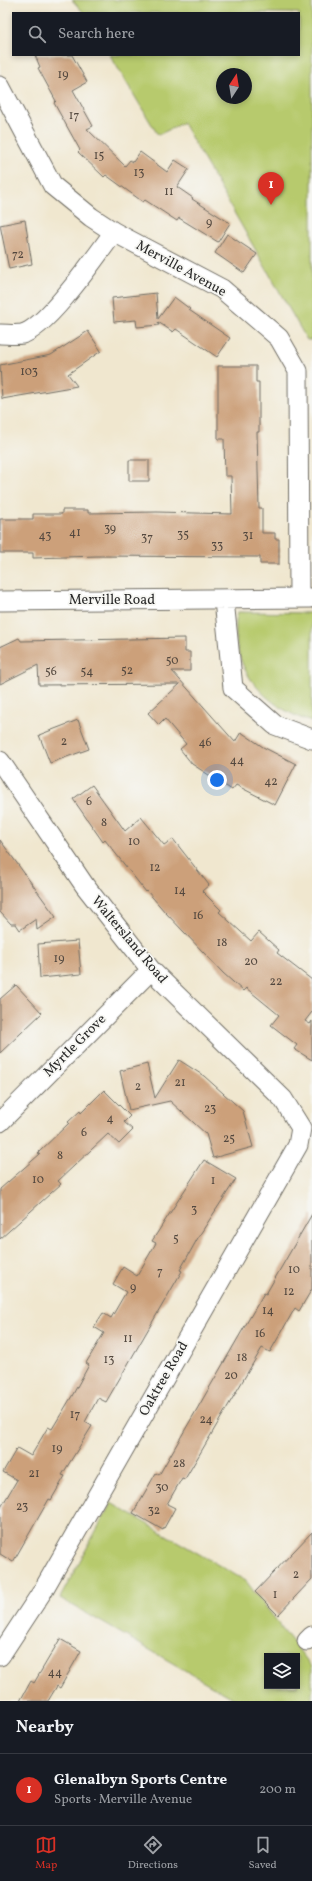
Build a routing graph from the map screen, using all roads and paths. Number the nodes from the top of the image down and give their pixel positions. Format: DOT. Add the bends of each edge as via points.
graph roads {
  1 [pos="0,86"];
  2 [pos="114,232"];
  3 [pos="0,334"];
  4 [pos="306,598"];
  5 [pos="224,600"];
  6 [pos="0,601"];
  7 [pos="312,739"];
  8 [pos="0,761"];
  9 [pos="151,970"];
  10 [pos="283,1098"];
  11 [pos="0,1122"];
  12 [pos="0,1656"];
  1 -- 2 [label="street, Merville Avenue" via="53,186"];
  2 -- 3 [label="street" via="66,296 43,320 22,334"];
  2 -- 4 [label="street, Merville Avenue" via="222,289 279,338 298,372"];
  4 -- 5 [label="street, Merville Road"];
  5 -- 6 [label="street, Merville Road"];
  5 -- 7 [label="street" via="234,688 275,724"];
  8 -- 9 [label="street, Waltersland Road" via="85,886"];
  9 -- 10 [label="street, Waltersland Road"];
  9 -- 11 [label="street, Myrtle Grove"];
  10 -- 12 [label="street, Oaktree Road" via="301,1128 298,1145 42,1592"];
}
